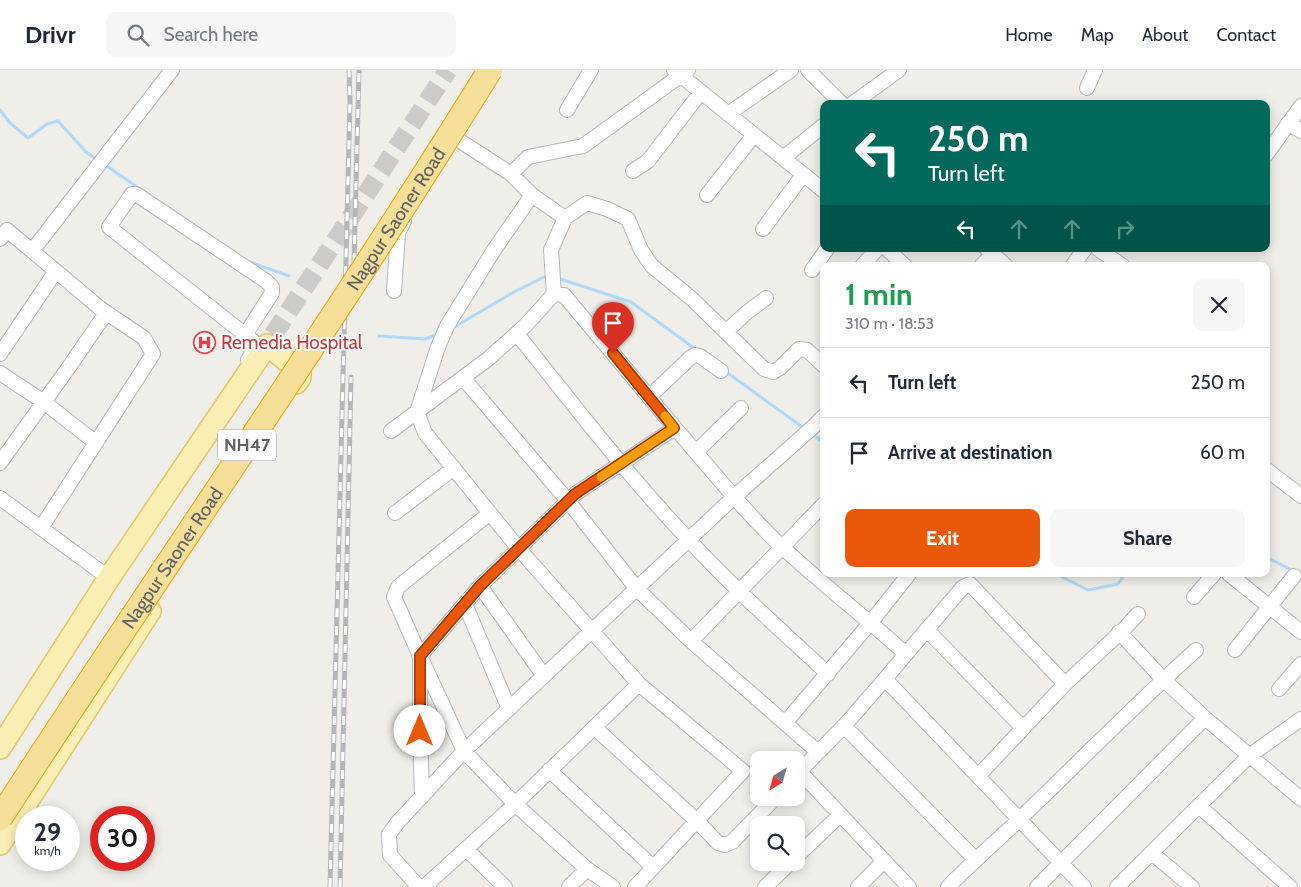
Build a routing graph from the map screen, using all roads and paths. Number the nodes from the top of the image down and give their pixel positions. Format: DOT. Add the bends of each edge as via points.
graph roads {
  1 [pos="172,70"];
  2 [pos="473,70"];
  3 [pos="490,70"];
  4 [pos="503,70"];
  5 [pos="591,70"];
  6 [pos="792,70"];
  7 [pos="808,70"];
  8 [pos="899,70"];
  9 [pos="1095,70"];
  10 [pos="681,72"];
  11 [pos="1087,88"];
  12 [pos="701,92"];
  13 [pos="838,100"];
  14 [pos="858,100"];
  15 [pos="1301,106"];
  16 [pos="567,110"];
  17 [pos="728,114"];
  18 [pos="1288,123"];
  19 [pos="820,128"];
  20 [pos="1301,131"];
  21 [pos="754,135"];
  22 [pos="456,139"];
  23 [pos="1270,149"];
  24 [pos="783,158"];
  25 [pos="633,170"];
  26 [pos="511,174"];
  27 [pos="803,175"];
  28 [pos="820,188"];
  29 [pos="532,195"];
  30 [pos="707,195"];
  31 [pos="565,218"];
  32 [pos="764,230"];
  33 [pos="0,239"];
  34 [pos="32,251"];
  35 [pos="824,252"];
  36 [pos="874,252"];
  37 [pos="891,252"];
  38 [pos="990,252"];
  39 [pos="1083,252"];
  40 [pos="1102,252"];
  41 [pos="866,262"];
  42 [pos="900,262"];
  43 [pos="1001,262"];
  44 [pos="1075,262"];
  45 [pos="1117,262"];
  46 [pos="812,270"];
  47 [pos="56,271"];
  48 [pos="394,291"];
  49 [pos="554,294"];
  50 [pos="766,298"];
  51 [pos="106,313"];
  52 [pos="726,332"];
  53 [pos="245,334"];
  54 [pos="517,334"];
  55 [pos="0,354"];
  56 [pos="820,362"];
  57 [pos="721,371"];
  58 [pos="0,373"];
  59 [pos="463,378"];
  60 [pos="649,397"];
  61 [pos="44,402"];
  62 [pos="225,407"];
  63 [pos="741,408"];
  64 [pos="417,412"];
  65 [pos="820,420"];
  66 [pos="674,428"];
  67 [pos="391,431"];
  68 [pos="96,442"];
  69 [pos="696,452"];
  70 [pos="0,462"];
  71 [pos="621,464"];
  72 [pos="454,468"];
  73 [pos="1270,472"];
  74 [pos="1301,496"];
  75 [pos="734,497"];
  76 [pos="0,498"];
  77 [pos="568,501"];
  78 [pos="820,508"];
  79 [pos="395,513"];
  80 [pos="490,513"];
  81 [pos="41,528"];
  82 [pos="688,540"];
  83 [pos="782,547"];
  84 [pos="519,549"];
  85 [pos="1294,576"];
  86 [pos="908,577"];
  87 [pos="1211,577"];
  88 [pos="1233,577"];
  89 [pos="109,578"];
  90 [pos="480,586"];
  91 [pos="636,589"];
  92 [pos="738,592"];
  93 [pos="1194,597"];
  94 [pos="465,604"];
  95 [pos="1270,606"];
  96 [pos="1138,614"];
  97 [pos="871,622"];
  98 [pos="927,630"];
  99 [pos="592,631"];
  100 [pos="1120,632"];
  101 [pos="1301,632"];
  102 [pos="691,641"];
  103 [pos="1196,650"];
  104 [pos="1235,650"];
  105 [pos="906,654"];
  106 [pos="420,656"];
  107 [pos="1301,664"];
  108 [pos="828,674"];
  109 [pos="544,676"];
  110 [pos="885,679"];
  111 [pos="1163,680"];
  112 [pos="639,684"];
  113 [pos="1065,684"];
  114 [pos="1278,689"];
  115 [pos="509,709"];
  116 [pos="1205,718"];
  117 [pos="1301,719"];
  118 [pos="785,723"];
  119 [pos="844,726"];
  120 [pos="594,727"];
  121 [pos="1023,728"];
  122 [pos="0,748"];
  123 [pos="464,751"];
  124 [pos="818,752"];
  125 [pos="1249,756"];
  126 [pos="805,766"];
  127 [pos="549,770"];
  128 [pos="978,776"];
  129 [pos="805,781"];
  130 [pos="0,792"];
  131 [pos="422,797"];
  132 [pos="1301,799"];
  133 [pos="515,804"];
  134 [pos="767,806"];
  135 [pos="1199,806"];
  136 [pos="840,815"];
  137 [pos="0,818"];
  138 [pos="1019,820"];
  139 [pos="697,821"];
  140 [pos="0,844"];
  141 [pos="805,848"];
  142 [pos="466,849"];
  143 [pos="1152,852"];
  144 [pos="975,859"];
  145 [pos="884,861"];
  146 [pos="1060,863"];
  147 [pos="653,867"];
  148 [pos="587,869"];
  149 [pos="782,871"];
  150 [pos="419,887"];
  151 [pos="424,887"];
  152 [pos="505,887"];
  153 [pos="570,887"];
  154 [pos="614,887"];
  155 [pos="634,887"];
  156 [pos="765,887"];
  157 [pos="858,887"];
  158 [pos="909,887"];
  159 [pos="948,887"];
  160 [pos="1037,887"];
  161 [pos="1084,887"];
  162 [pos="1117,887"];
  163 [pos="1192,887"];
  164 [pos="1290,887"];
  1 -- 34 [label="street"];
  2 -- 130 [label="highway, Nagpur Saoner Road / NH47"];
  3 -- 137 [label="highway, Nagpur Saoner Road / NH47, bridge" via="276,402"];
  4 -- 22 [label="street"];
  5 -- 16 [label="street"];
  6 -- 17 [label="street"];
  7 -- 13 [label="street"];
  8 -- 14 [label="street"];
  9 -- 11 [label="street"];
  10 -- 12 [label="street"];
  10 -- 26 [label="street" via="583,146 528,157"];
  12 -- 17 [label="street"];
  12 -- 25 [label="street" via="648,160"];
  15 -- 18 [label="street"];
  17 -- 21 [label="street"];
  18 -- 20 [label="street"];
  18 -- 23 [label="street"];
  19 -- 24 [label="street"];
  21 -- 24 [label="street"];
  21 -- 30 [label="street"];
  22 -- 26 [label="street"];
  22 -- 48 [label="street" via="398,233"];
  24 -- 27 [label="street"];
  26 -- 29 [label="street"];
  27 -- 28 [label="street"];
  27 -- 32 [label="street"];
  29 -- 31 [label="street"];
  29 -- 64 [label="street" via="445,331"];
  31 -- 49 [label="street" via="551,250"];
  31 -- 52 [label="street" via="587,203 628,219 641,250 652,266"];
  33 -- 34 [label="street" via="8,230"];
  34 -- 47 [label="street"];
  35 -- 46 [label="street"];
  36 -- 41 [label="street"];
  37 -- 42 [label="street"];
  38 -- 43 [label="street"];
  39 -- 44 [label="street"];
  40 -- 45 [label="street"];
  47 -- 51 [label="street"];
  47 -- 55 [label="street"];
  49 -- 54 [label="street"];
  49 -- 60 [label="street" via="564,295"];
  50 -- 52 [label="street"];
  51 -- 61 [label="street"];
  51 -- 68 [label="street" via="144,338 153,354"];
  52 -- 56 [label="street" via="764,369 773,372 799,349 807,350"];
  53 -- 53 [label="street" via="112,231 109,227 111,222 132,194 272,287 272,294"];
  53 -- 62 [label="street" via="256,347 229,387"];
  54 -- 59 [label="street"];
  54 -- 71 [label="street"];
  57 -- 60 [label="street" via="696,355"];
  58 -- 61 [label="street"];
  59 -- 64 [label="street"];
  59 -- 77 [label="street"];
  60 -- 66 [label="street"];
  61 -- 68 [label="street"];
  61 -- 70 [label="street"];
  62 -- 89 [label="main road"];
  62 -- 140 [label="main road" via="266,345 300,371 300,378"];
  63 -- 69 [label="street"];
  64 -- 67 [label="street"];
  64 -- 72 [label="street" via="426,433"];
  65 -- 75 [label="street"];
  66 -- 69 [label="street"];
  66 -- 71 [label="street"];
  68 -- 81 [label="street"];
  69 -- 75 [label="street"];
  71 -- 77 [label="street"];
  71 -- 82 [label="street"];
  72 -- 79 [label="street"];
  72 -- 80 [label="street"];
  73 -- 74 [label="street"];
  75 -- 82 [label="street"];
  75 -- 83 [label="street"];
  76 -- 81 [label="street"];
  77 -- 84 [label="street"];
  77 -- 91 [label="street"];
  78 -- 83 [label="street"];
  80 -- 84 [label="street"];
  80 -- 106 [label="street" via="398,587 394,597"];
  81 -- 89 [label="street"];
  82 -- 91 [label="street"];
  82 -- 92 [label="street"];
  83 -- 92 [label="street"];
  83 -- 97 [label="street"];
  84 -- 90 [label="street"];
  84 -- 99 [label="street"];
  85 -- 95 [label="street"];
  86 -- 97 [label="street"];
  87 -- 93 [label="street"];
  88 -- 95 [label="street"];
  89 -- 122 [label="main road"];
  90 -- 94 [label="street"];
  90 -- 109 [label="street"];
  91 -- 99 [label="street"];
  91 -- 102 [label="street"];
  92 -- 102 [label="street"];
  92 -- 108 [label="street"];
  94 -- 106 [label="street"];
  94 -- 115 [label="street"];
  95 -- 101 [label="street"];
  95 -- 104 [label="street"];
  96 -- 100 [label="street"];
  97 -- 105 [label="street"];
  97 -- 108 [label="street"];
  98 -- 105 [label="street"];
  98 -- 113 [label="street" via="963,587 970,584"];
  98 -- 121 [label="street"];
  99 -- 109 [label="street"];
  99 -- 112 [label="street"];
  100 -- 111 [label="street"];
  100 -- 113 [label="street"];
  102 -- 118 [label="street"];
  103 -- 111 [label="street"];
  105 -- 110 [label="street"];
  106 -- 123 [label="street"];
  106 -- 131 [label="street"];
  107 -- 114 [label="street"];
  108 -- 118 [label="street"];
  109 -- 115 [label="street"];
  110 -- 119 [label="street"];
  110 -- 128 [label="street"];
  111 -- 116 [label="street"];
  111 -- 138 [label="street"];
  112 -- 120 [label="street"];
  112 -- 139 [label="street" via="743,771"];
  113 -- 121 [label="street"];
  115 -- 123 [label="street"];
  116 -- 125 [label="street"];
  116 -- 146 [label="street"];
  117 -- 125 [label="street"];
  118 -- 124 [label="street"];
  119 -- 124 [label="street"];
  119 -- 144 [label="street"];
  120 -- 127 [label="street"];
  120 -- 139 [label="street"];
  121 -- 128 [label="street"];
  123 -- 131 [label="street"];
  123 -- 133 [label="street"];
  124 -- 126 [label="street"];
  125 -- 132 [label="street"];
  125 -- 135 [label="street"];
  127 -- 133 [label="street"];
  127 -- 147 [label="street"];
  128 -- 138 [label="street"];
  129 -- 136 [label="street"];
  131 -- 150 [label="street" via="389,834 390,855"];
  133 -- 142 [label="street"];
  133 -- 148 [label="street"];
  134 -- 139 [label="street" via="732,842 725,845 718,843"];
  135 -- 143 [label="street"];
  135 -- 164 [label="street"];
  136 -- 141 [label="street"];
  136 -- 145 [label="street"];
  138 -- 144 [label="street"];
  138 -- 146 [label="street"];
  139 -- 147 [label="street"];
  142 -- 151 [label="street"];
  142 -- 152 [label="street"];
  143 -- 162 [label="street"];
  143 -- 163 [label="street"];
  144 -- 159 [label="street"];
  145 -- 157 [label="street"];
  145 -- 158 [label="street"];
  146 -- 160 [label="street"];
  146 -- 161 [label="street"];
  147 -- 155 [label="street"];
  148 -- 153 [label="street"];
  148 -- 154 [label="street"];
  149 -- 156 [label="street"];
}
